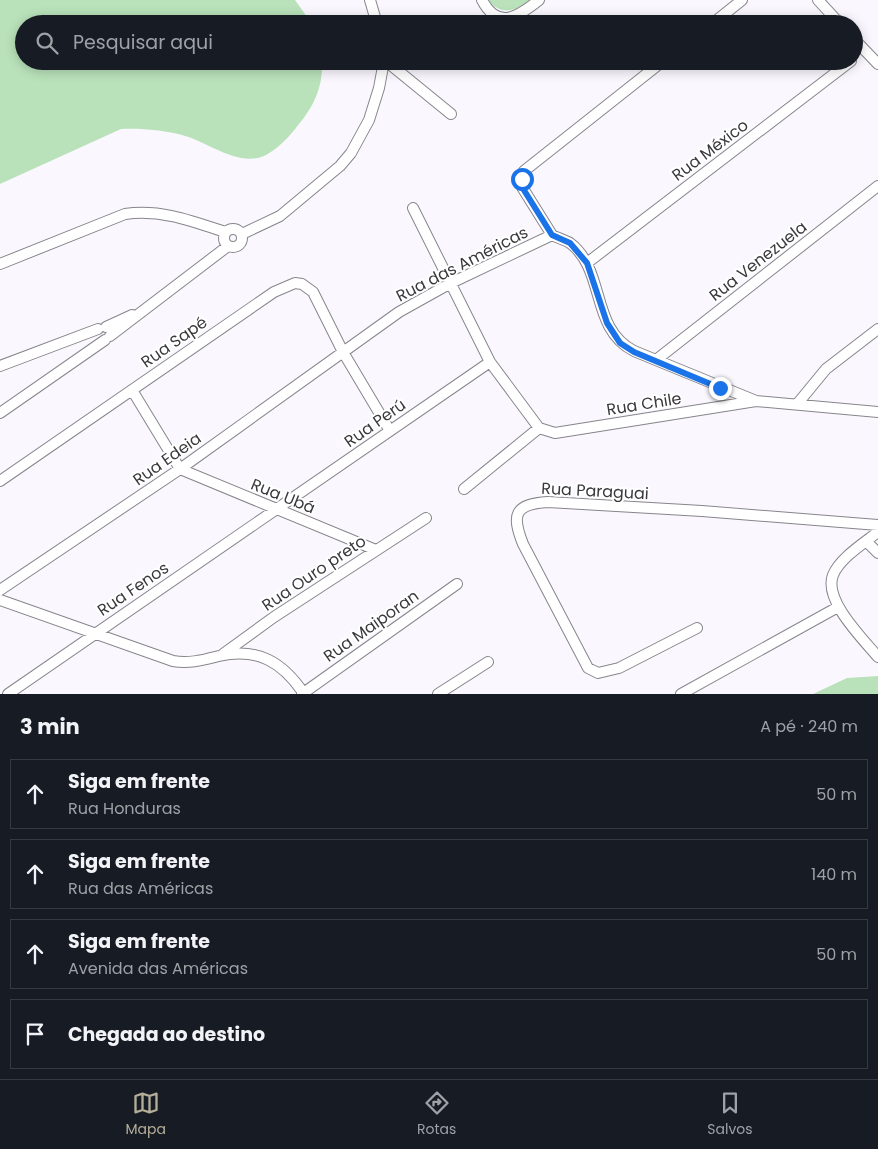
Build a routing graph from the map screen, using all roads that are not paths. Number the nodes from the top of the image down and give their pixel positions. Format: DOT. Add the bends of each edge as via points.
graph roads {
  1 [pos="370,0"];
  2 [pos="482,0"];
  3 [pos="539,0"];
  4 [pos="742,0"];
  5 [pos="818,0"];
  6 [pos="375,15"];
  7 [pos="494,15"];
  8 [pos="517,15"];
  9 [pos="723,15"];
  10 [pos="832,15"];
  11 [pos="865,50"];
  12 [pos="878,64"];
  13 [pos="383,70"];
  14 [pos="396,70"];
  15 [pos="651,70"];
  16 [pos="839,70"];
  17 [pos="451,114"];
  18 [pos="878,186"];
  19 [pos="413,208"];
  20 [pos="225,232"];
  21 [pos="242,234"];
  22 [pos="552,235"];
  23 [pos="228,246"];
  24 [pos="587,263"];
  25 [pos="0,264"];
  26 [pos="451,282"];
  27 [pos="878,329"];
  28 [pos="105,333"];
  29 [pos="343,352"];
  30 [pos="656,360"];
  31 [pos="490,362"];
  32 [pos="0,366"];
  33 [pos="132,390"];
  34 [pos="756,401"];
  35 [pos="798,403"];
  36 [pos="0,412"];
  37 [pos="878,412"];
  38 [pos="539,428"];
  39 [pos="390,432"];
  40 [pos="180,469"];
  41 [pos="0,481"];
  42 [pos="464,489"];
  43 [pos="276,509"];
  44 [pos="426,518"];
  45 [pos="878,526"];
  46 [pos="878,532"];
  47 [pos="866,541"];
  48 [pos="376,550"];
  49 [pos="878,553"];
  50 [pos="457,584"];
  51 [pos="2,585"];
  52 [pos="0,600"];
  53 [pos="838,607"];
  54 [pos="697,628"];
  55 [pos="94,634"];
  56 [pos="220,656"];
  57 [pos="878,657"];
  58 [pos="488,662"];
  59 [pos="303,693"];
  60 [pos="8,694"];
  61 [pos="438,694"];
  62 [pos="681,694"];
  1 -- 6 [label="street"];
  2 -- 7 [label="street"];
  3 -- 8 [label="street"];
  4 -- 9 [label="street"];
  5 -- 10 [label="street"];
  11 -- 12 [label="street"];
  13 -- 21 [label="street" via="369,120 340,166 280,216"];
  14 -- 17 [label="street"];
  15 -- 22 [label="street" via="524,171 522,187"];
  16 -- 24 [label="street, Rua México"];
  18 -- 30 [label="street, Rua Venezuela"];
  19 -- 26 [label="street"];
  20 -- 21 [label="street" via="232,228"];
  20 -- 23 [label="street" via="223,239"];
  20 -- 25 [label="street" via="168,214 136,212"];
  21 -- 23 [label="street" via="239,245"];
  22 -- 24 [label="street, Rua das Américas" via="570,243"];
  22 -- 26 [label="street, Rua das Américas"];
  23 -- 28 [label="street" via="151,307"];
  24 -- 30 [label="street, Rua das Américas" via="607,323 620,343"];
  26 -- 29 [label="street, Rua das Américas" via="399,312"];
  26 -- 31 [label="street"];
  27 -- 35 [label="street" via="826,369"];
  28 -- 32 [label="street"];
  28 -- 36 [label="street"];
  29 -- 33 [label="street, Rua Sapé" via="314,292 295,283 274,292"];
  29 -- 39 [label="street, Rua Sapé"];
  29 -- 40 [label="street, Rua Edeia"];
  30 -- 34 [label="street, Rua das Américas"];
  31 -- 38 [label="street"];
  31 -- 39 [label="street, Rua Perú"];
  33 -- 40 [label="street"];
  33 -- 41 [label="street, Rua Sapé"];
  34 -- 35 [label="street"];
  34 -- 38 [label="street, Rua Chile" via="566,432 555,433"];
  35 -- 37 [label="street"];
  38 -- 42 [label="street"];
  39 -- 43 [label="street, Rua Perú"];
  40 -- 43 [label="street, Rua Ubá"];
  40 -- 51 [label="street, Rua Edeia"];
  43 -- 48 [label="street, Rua Ubá"];
  43 -- 55 [label="street, Rua Fenos"];
  44 -- 48 [label="street, Rua Ouro preto"];
  45 -- 54 [label="street, Rua Paraguai" via="548,502 523,506 518,513 516,524 523,544 588,668 598,673 619,668"];
  46 -- 47 [label="street"];
  47 -- 49 [label="street"];
  47 -- 53 [label="street" via="833,574 831,592"];
  48 -- 56 [label="street, Rua Ouro preto"];
  50 -- 59 [label="street, Rua Maiporan"];
  52 -- 55 [label="street"];
  53 -- 57 [label="street"];
  53 -- 62 [label="street"];
  55 -- 56 [label="street" via="180,662"];
  55 -- 60 [label="street, Rua Fenos"];
  56 -- 59 [label="street" via="238,653 267,659 290,675"];
  58 -- 61 [label="street"];
}
